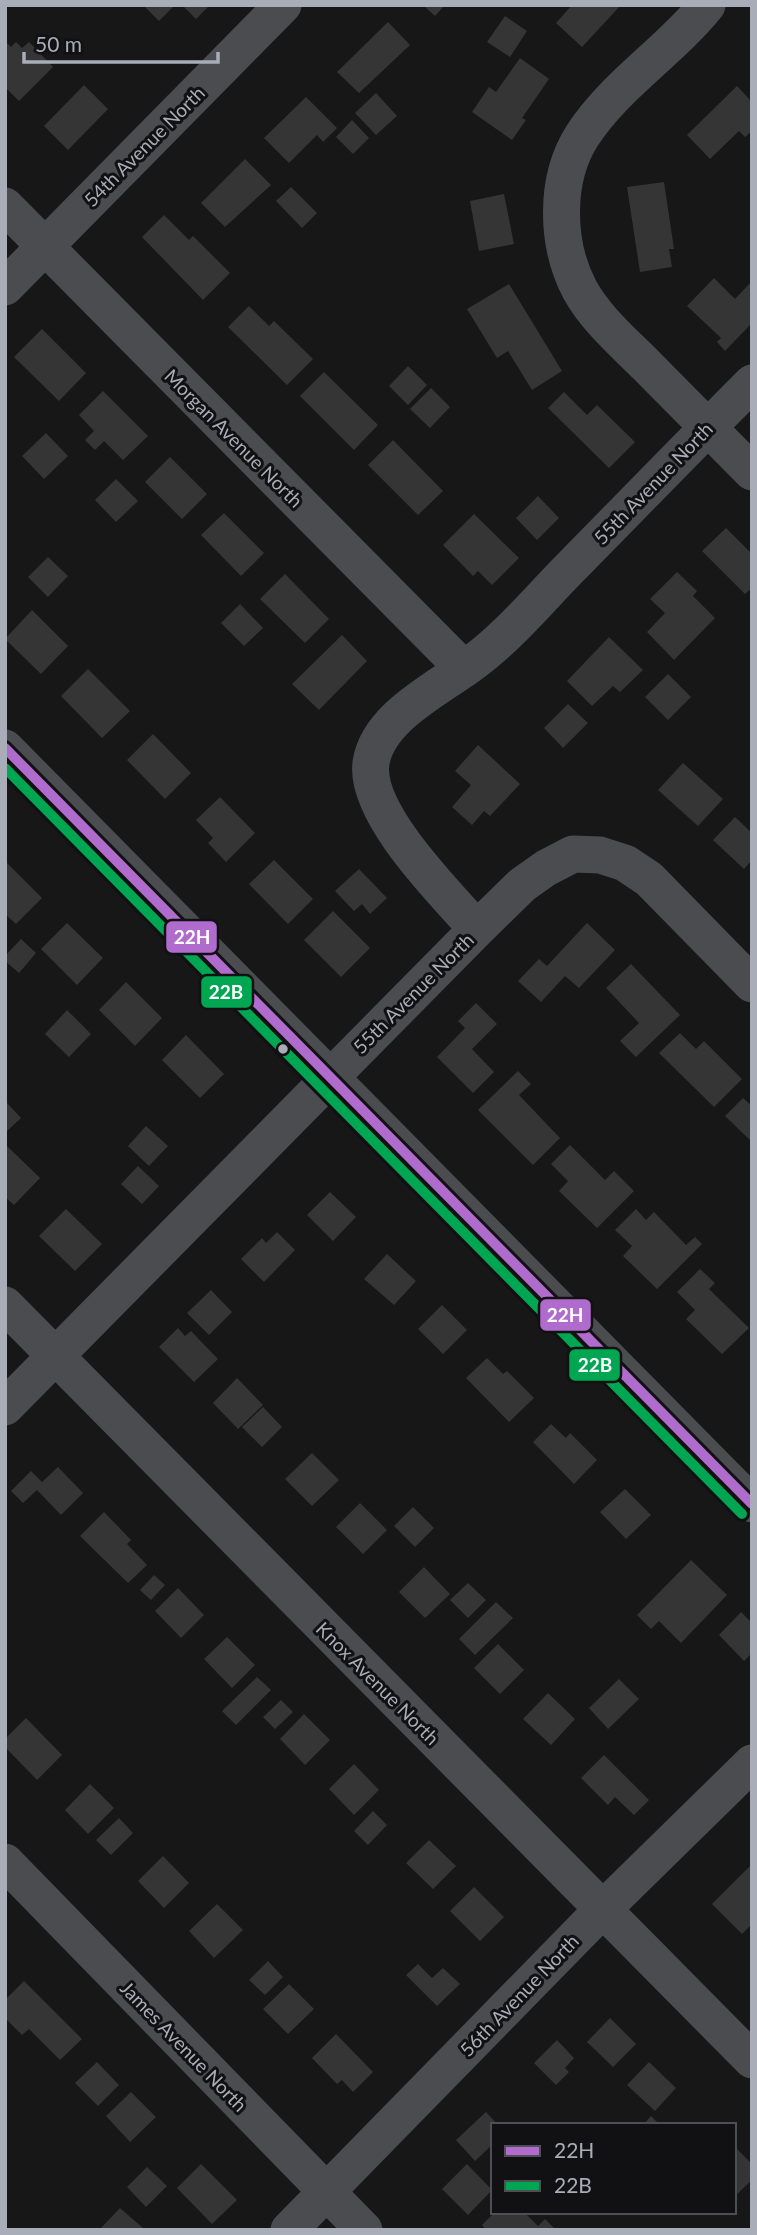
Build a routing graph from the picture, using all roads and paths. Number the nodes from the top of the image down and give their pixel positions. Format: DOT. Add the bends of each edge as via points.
graph roads {
  1 [pos="283,5"];
  2 [pos="707,5"];
  3 [pos="5,206"];
  4 [pos="45,247"];
  5 [pos="5,287"];
  6 [pos="752,383"];
  7 [pos="708,428"];
  8 [pos="752,472"];
  9 [pos="464,669"];
  10 [pos="5,748"];
  11 [pos="477,929"];
  12 [pos="752,984"];
  13 [pos="330,1077"];
  14 [pos="5,1305"];
  15 [pos="56,1356"];
  16 [pos="5,1407"];
  17 [pos="752,1503"];
  18 [pos="752,1763"];
  19 [pos="5,1862"];
  20 [pos="602,1910"];
  21 [pos="752,2060"];
  22 [pos="326,2192"];
  23 [pos="289,2230"];
  24 [pos="364,2230"];
  1 -- 4 [label="street, 54th Avenue North"];
  2 -- 7 [label="street" via="604,106 580,138 567,173 561,213 565,252 580,289 602,321"];
  3 -- 4 [label="street, Morgan Avenue North"];
  4 -- 5 [label="street, 54th Avenue North"];
  4 -- 9 [label="street, Morgan Avenue North"];
  6 -- 7 [label="street, 55th Avenue North"];
  7 -- 8 [label="street"];
  7 -- 9 [label="street, 55th Avenue North" via="489,650"];
  9 -- 11 [label="street, 55th Avenue North" via="391,721 371,763 373,788 392,827"];
  10 -- 13 [label="street"];
  11 -- 12 [label="street" via="546,868 573,854 600,855 625,863 649,879"];
  11 -- 13 [label="street, 55th Avenue North"];
  13 -- 15 [label="street, 55th Avenue North"];
  13 -- 17 [label="street"];
  14 -- 15 [label="street, Knox Avenue North"];
  15 -- 16 [label="street, 55th Avenue North"];
  15 -- 20 [label="street, Knox Avenue North"];
  18 -- 20 [label="street, 56th Avenue North"];
  19 -- 22 [label="street, James Avenue North"];
  20 -- 21 [label="street, Knox Avenue North"];
  20 -- 22 [label="street, 56th Avenue North"];
  22 -- 23 [label="street, 56th Avenue North"];
  22 -- 24 [label="street, James Avenue North"];
}
